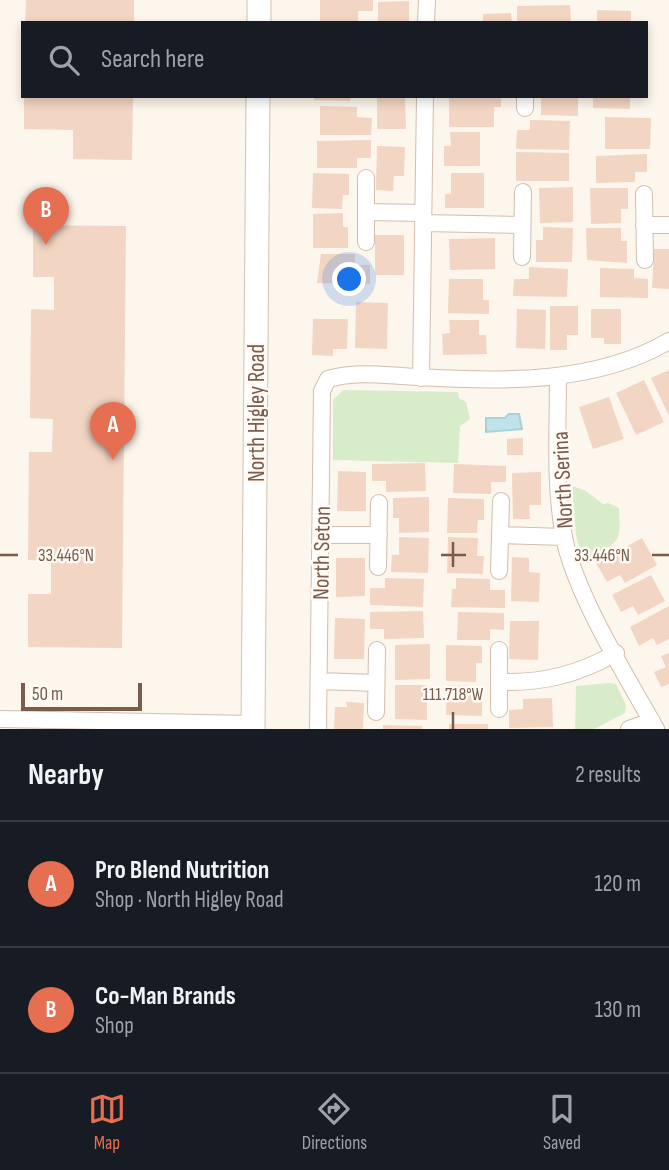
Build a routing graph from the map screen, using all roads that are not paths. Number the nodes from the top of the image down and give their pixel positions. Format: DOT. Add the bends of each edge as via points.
graph roads {
  1 [pos="259,0"];
  2 [pos="427,0"];
  3 [pos="259,21"];
  4 [pos="426,21"];
  5 [pos="258,98"];
  6 [pos="425,98"];
  7 [pos="366,178"];
  8 [pos="523,192"];
  9 [pos="644,194"];
  10 [pos="366,212"];
  11 [pos="423,218"];
  12 [pos="522,225"];
  13 [pos="644,225"];
  14 [pos="669,225"];
  15 [pos="366,242"];
  16 [pos="522,257"];
  17 [pos="645,260"];
  18 [pos="669,341"];
  19 [pos="558,377"];
  20 [pos="421,378"];
  21 [pos="500,501"];
  22 [pos="379,503"];
  23 [pos="322,535"];
  24 [pos="379,535"];
  25 [pos="500,535"];
  26 [pos="564,537"];
  27 [pos="378,567"];
  28 [pos="499,571"];
  29 [pos="377,650"];
  30 [pos="499,650"];
  31 [pos="616,653"];
  32 [pos="319,681"];
  33 [pos="499,682"];
  34 [pos="376,683"];
  35 [pos="499,709"];
  36 [pos="376,712"];
  37 [pos="0,719"];
  38 [pos="654,725"];
  39 [pos="253,727"];
  40 [pos="318,729"];
  41 [pos="629,729"];
  1 -- 3 [label="main road"];
  2 -- 4 [label="street"];
  5 -- 39 [label="main road, North Higley Road"];
  6 -- 11 [label="street"];
  7 -- 10 [label="street"];
  8 -- 12 [label="street"];
  9 -- 13 [label="street"];
  10 -- 11 [label="street"];
  10 -- 15 [label="street"];
  11 -- 12 [label="street"];
  11 -- 20 [label="street"];
  12 -- 16 [label="street"];
  13 -- 14 [label="street"];
  13 -- 17 [label="street"];
  18 -- 19 [label="street" via="644,356"];
  19 -- 20 [label="street"];
  19 -- 26 [label="street, North Serina" via="558,484"];
  20 -- 23 [label="street, North Seton" via="352,372 328,379 322,391"];
  21 -- 25 [label="street"];
  22 -- 24 [label="street"];
  23 -- 24 [label="street"];
  23 -- 32 [label="street, North Seton"];
  24 -- 27 [label="street"];
  25 -- 26 [label="street"];
  25 -- 28 [label="street"];
  26 -- 31 [label="street, North Serina" via="573,568"];
  29 -- 34 [label="street"];
  30 -- 33 [label="street"];
  31 -- 33 [label="street" via="557,679"];
  31 -- 38 [label="street, North Serina"];
  32 -- 34 [label="street"];
  32 -- 40 [label="street, North Seton"];
  33 -- 35 [label="street"];
  34 -- 36 [label="street"];
  37 -- 39 [label="street"];
  38 -- 41 [label="street"];
}
